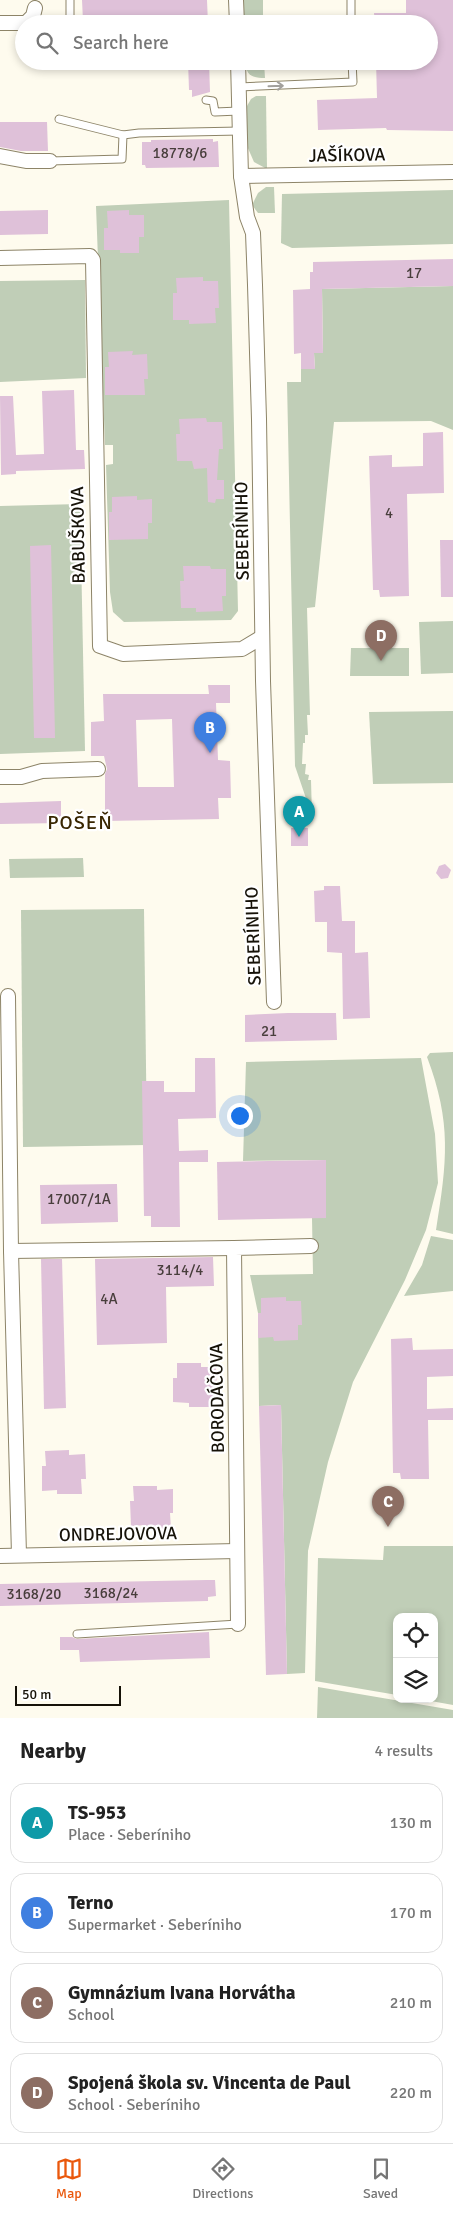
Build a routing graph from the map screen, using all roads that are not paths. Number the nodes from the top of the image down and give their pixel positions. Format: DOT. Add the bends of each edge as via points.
graph roads {
  1 [pos="70,0"];
  2 [pos="236,0"];
  3 [pos="351,0"];
  4 [pos="35,8"];
  5 [pos="33,15"];
  6 [pos="70,15"];
  7 [pos="237,15"];
  8 [pos="351,15"];
  9 [pos="0,23"];
  10 [pos="15,23"];
  11 [pos="238,70"];
  12 [pos="352,70"];
  13 [pos="239,87"];
  14 [pos="206,100"];
  15 [pos="239,112"];
  16 [pos="59,119"];
  17 [pos="240,131"];
  18 [pos="123,136"];
  19 [pos="0,156"];
  20 [pos="50,160"];
  21 [pos="453,172"];
  22 [pos="242,176"];
  23 [pos="0,258"];
  24 [pos="262,637"];
  25 [pos="98,769"];
  26 [pos="0,777"];
  27 [pos="8,996"];
  28 [pos="274,1002"];
  29 [pos="311,1246"];
  30 [pos="234,1248"];
  31 [pos="10,1251"];
  32 [pos="237,1551"];
  33 [pos="19,1555"];
  34 [pos="0,1556"];
  35 [pos="238,1624"];
  36 [pos="77,1634"];
  1 -- 6 [label="lane"];
  2 -- 7 [label="street"];
  3 -- 8 [label="lane"];
  4 -- 5 [label="street"];
  9 -- 10 [label="street"];
  11 -- 13 [label="street, SEBERÍNIHO"];
  13 -- 12 [label="lane, one-way" via="352,82"];
  13 -- 15 [label="street, SEBERÍNIHO"];
  14 -- 15 [label="lane" via="213,101 215,112"];
  15 -- 17 [label="street, SEBERÍNIHO"];
  16 -- 18 [label="lane"];
  17 -- 18 [label="lane"];
  17 -- 22 [label="street, SEBERÍNIHO"];
  18 -- 20 [label="lane" via="122,160"];
  19 -- 20 [label="street" via="26,161"];
  21 -- 22 [label="street, JAŠÍKOVA"];
  22 -- 24 [label="street, SEBERÍNIHO" via="247,217 253,233"];
  23 -- 24 [label="street, BABUŠKOVA" via="90,256 93,260 100,646 123,654 242,649"];
  24 -- 28 [label="street, SEBERÍNIHO"];
  25 -- 26 [label="street" via="42,771 20,777"];
  27 -- 31 [label="street"];
  29 -- 30 [label="street"];
  30 -- 31 [label="street"];
  30 -- 32 [label="street, BORODÁČOVA"];
  31 -- 33 [label="street"];
  32 -- 33 [label="street, ONDREJOVOVA"];
  32 -- 35 [label="street, BORODÁČOVA"];
  33 -- 34 [label="street, ONDREJOVOVA"];
  35 -- 36 [label="lane"];
}
